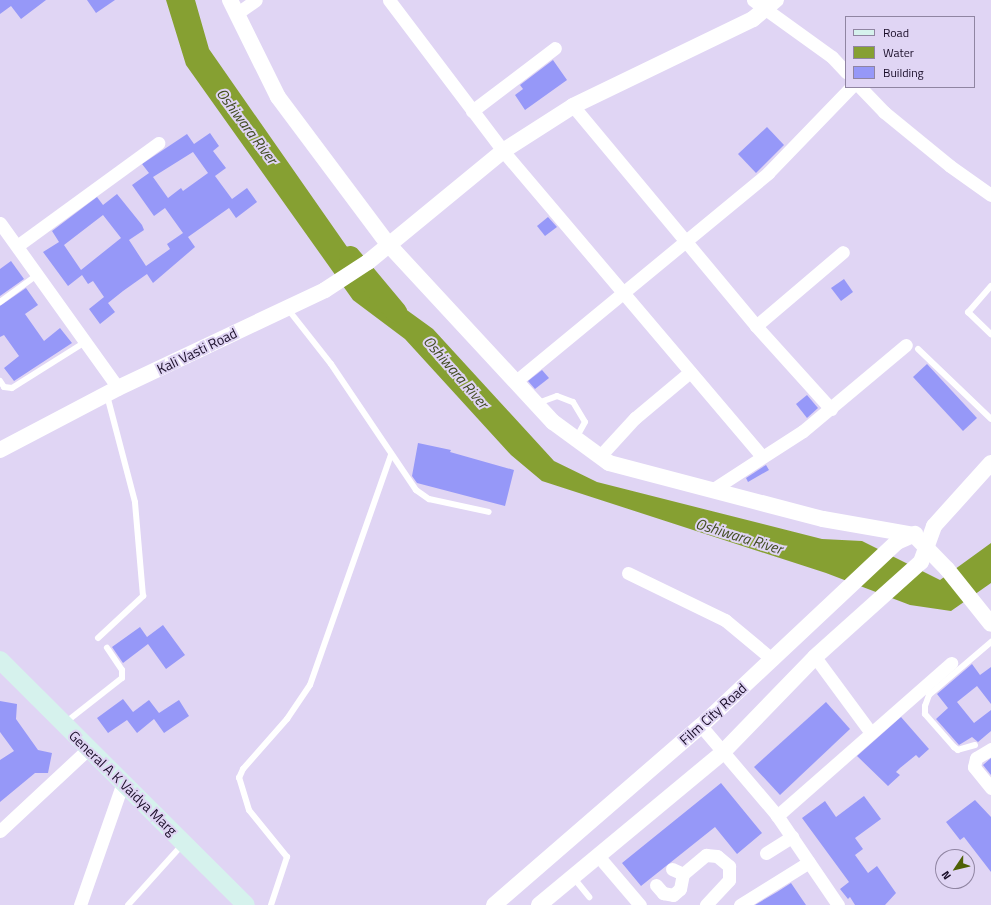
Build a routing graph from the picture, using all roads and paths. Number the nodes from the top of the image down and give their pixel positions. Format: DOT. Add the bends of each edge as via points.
graph roads {
  1 [pos="256,0"];
  2 [pos="389,0"];
  3 [pos="765,3"];
  4 [pos="233,7"];
  5 [pos="555,48"];
  6 [pos="845,71"];
  7 [pos="850,88"];
  8 [pos="861,88"];
  9 [pos="573,106"];
  10 [pos="472,111"];
  11 [pos="158,143"];
  12 [pos="503,151"];
  13 [pos="991,194"];
  14 [pos="0,223"];
  15 [pos="686,242"];
  16 [pos="388,244"];
  17 [pos="17,246"];
  18 [pos="843,252"];
  19 [pos="37,275"];
  20 [pos="991,286"];
  21 [pos="623,294"];
  22 [pos="0,302"];
  23 [pos="287,308"];
  24 [pos="756,326"];
  25 [pos="991,334"];
  26 [pos="86,342"];
  27 [pos="906,345"];
  28 [pos="918,349"];
  29 [pos="690,372"];
  30 [pos="516,380"];
  31 [pos="0,381"];
  32 [pos="112,392"];
  33 [pos="537,403"];
  34 [pos="831,409"];
  35 [pos="991,419"];
  36 [pos="576,438"];
  37 [pos="0,450"];
  38 [pos="391,455"];
  39 [pos="761,455"];
  40 [pos="600,456"];
  41 [pos="991,463"];
  42 [pos="712,490"];
  43 [pos="489,512"];
  44 [pos="934,526"];
  45 [pos="914,535"];
  46 [pos="926,548"];
  47 [pos="628,573"];
  48 [pos="824,613"];
  49 [pos="991,624"];
  50 [pos="841,633"];
  51 [pos="98,638"];
  52 [pos="991,642"];
  53 [pos="107,648"];
  54 [pos="815,657"];
  55 [pos="0,660"];
  56 [pos="773,660"];
  57 [pos="951,663"];
  58 [pos="63,724"];
  59 [pos="701,726"];
  60 [pos="872,733"];
  61 [pos="975,745"];
  62 [pos="88,749"];
  63 [pos="991,749"];
  64 [pos="723,752"];
  65 [pos="123,782"];
  66 [pos="991,788"];
  67 [pos="777,816"];
  68 [pos="0,830"];
  69 [pos="790,834"];
  70 [pos="184,843"];
  71 [pos="765,851"];
  72 [pos="599,857"];
  73 [pos="809,862"];
  74 [pos="572,877"];
  75 [pos="656,885"];
  76 [pos="589,897"];
  77 [pos="837,904"];
  78 [pos="80,905"];
  79 [pos="128,905"];
  80 [pos="246,905"];
  81 [pos="271,905"];
  82 [pos="494,905"];
  83 [pos="539,905"];
  84 [pos="640,905"];
  85 [pos="706,905"];
  86 [pos="740,905"];
  1 -- 4 [label="street"];
  2 -- 10 [label="street"];
  3 -- 6 [label="street" via="832,57"];
  3 -- 9 [label="street, Kali Vasti Road" via="753,19"];
  4 -- 16 [label="street" via="278,96"];
  5 -- 10 [label="street"];
  7 -- 15 [label="street" via="768,173"];
  8 -- 13 [label="street" via="884,112 950,166"];
  9 -- 12 [label="street, Kali Vasti Road"];
  9 -- 15 [label="street"];
  10 -- 12 [label="street"];
  11 -- 17 [label="street"];
  12 -- 16 [label="street, Kali Vasti Road"];
  12 -- 21 [label="street"];
  14 -- 17 [label="street"];
  15 -- 21 [label="street"];
  15 -- 24 [label="street"];
  16 -- 23 [label="street, Kali Vasti Road" via="368,262 325,290"];
  16 -- 30 [label="street"];
  17 -- 19 [label="street"];
  18 -- 24 [label="street"];
  19 -- 22 [label="lane"];
  19 -- 26 [label="street"];
  20 -- 25 [label="lane" via="968,312"];
  21 -- 29 [label="street"];
  21 -- 30 [label="street"];
  23 -- 32 [label="street, Kali Vasti Road"];
  23 -- 38 [label="lane" via="331,364"];
  24 -- 34 [label="street"];
  26 -- 31 [label="lane" via="12,388 4,387"];
  26 -- 32 [label="street"];
  27 -- 34 [label="street"];
  28 -- 35 [label="lane"];
  29 -- 39 [label="street"];
  29 -- 40 [label="street" via="635,418"];
  30 -- 33 [label="street"];
  32 -- 37 [label="street, Kali Vasti Road"];
  32 -- 51 [label="lane" via="135,502 143,596"];
  33 -- 36 [label="street" via="553,422"];
  33 -- 36 [label="lane" via="557,396 573,402 585,422"];
  34 -- 39 [label="street"];
  36 -- 40 [label="street"];
  38 -- 43 [label="lane" via="409,482 429,499"];
  38 -- 81 [label="lane" via="310,685 287,719 243,769 239,778 249,810 287,857"];
  39 -- 42 [label="street"];
  40 -- 42 [label="street" via="609,463"];
  41 -- 44 [label="street, Film City Road"];
  42 -- 45 [label="street" via="823,519"];
  44 -- 45 [label="street, Film City Road"];
  44 -- 46 [label="street, Film City Road"];
  45 -- 46 [label="street"];
  45 -- 48 [label="street, Film City Road" via="897,542"];
  46 -- 49 [label="street"];
  46 -- 50 [label="street, Film City Road" via="921,562"];
  47 -- 56 [label="street" via="725,620"];
  48 -- 50 [label="street"];
  48 -- 56 [label="street, Film City Road"];
  50 -- 54 [label="street, Film City Road"];
  52 -- 61 [label="lane" via="929,695 925,706 925,714 954,747 958,750"];
  53 -- 58 [label="lane" via="122,670 122,678"];
  54 -- 60 [label="street"];
  54 -- 64 [label="street, Film City Road"];
  55 -- 58 [label="main road, General A K Vaidya Marg"];
  56 -- 59 [label="street, Film City Road"];
  57 -- 60 [label="street"];
  58 -- 62 [label="main road, General A K Vaidya Marg"];
  59 -- 64 [label="street"];
  59 -- 82 [label="street, Film City Road"];
  60 -- 67 [label="street"];
  62 -- 65 [label="main road, General A K Vaidya Marg"];
  62 -- 68 [label="street"];
  63 -- 66 [label="street" via="976,758 974,767"];
  64 -- 67 [label="street"];
  64 -- 72 [label="street, Film City Road"];
  65 -- 70 [label="main road, General A K Vaidya Marg"];
  65 -- 78 [label="street"];
  67 -- 69 [label="street"];
  69 -- 71 [label="street"];
  69 -- 73 [label="street"];
  70 -- 79 [label="lane"];
  70 -- 80 [label="main road, General A K Vaidya Marg"];
  72 -- 74 [label="street, Film City Road"];
  72 -- 84 [label="street"];
  73 -- 77 [label="street"];
  73 -- 86 [label="street"];
  74 -- 76 [label="lane"];
  74 -- 83 [label="street, Film City Road"];
  75 -- 85 [label="street" via="663,893 673,895 680,889 678,871 706,855 718,856 729,866 729,880"];
}
